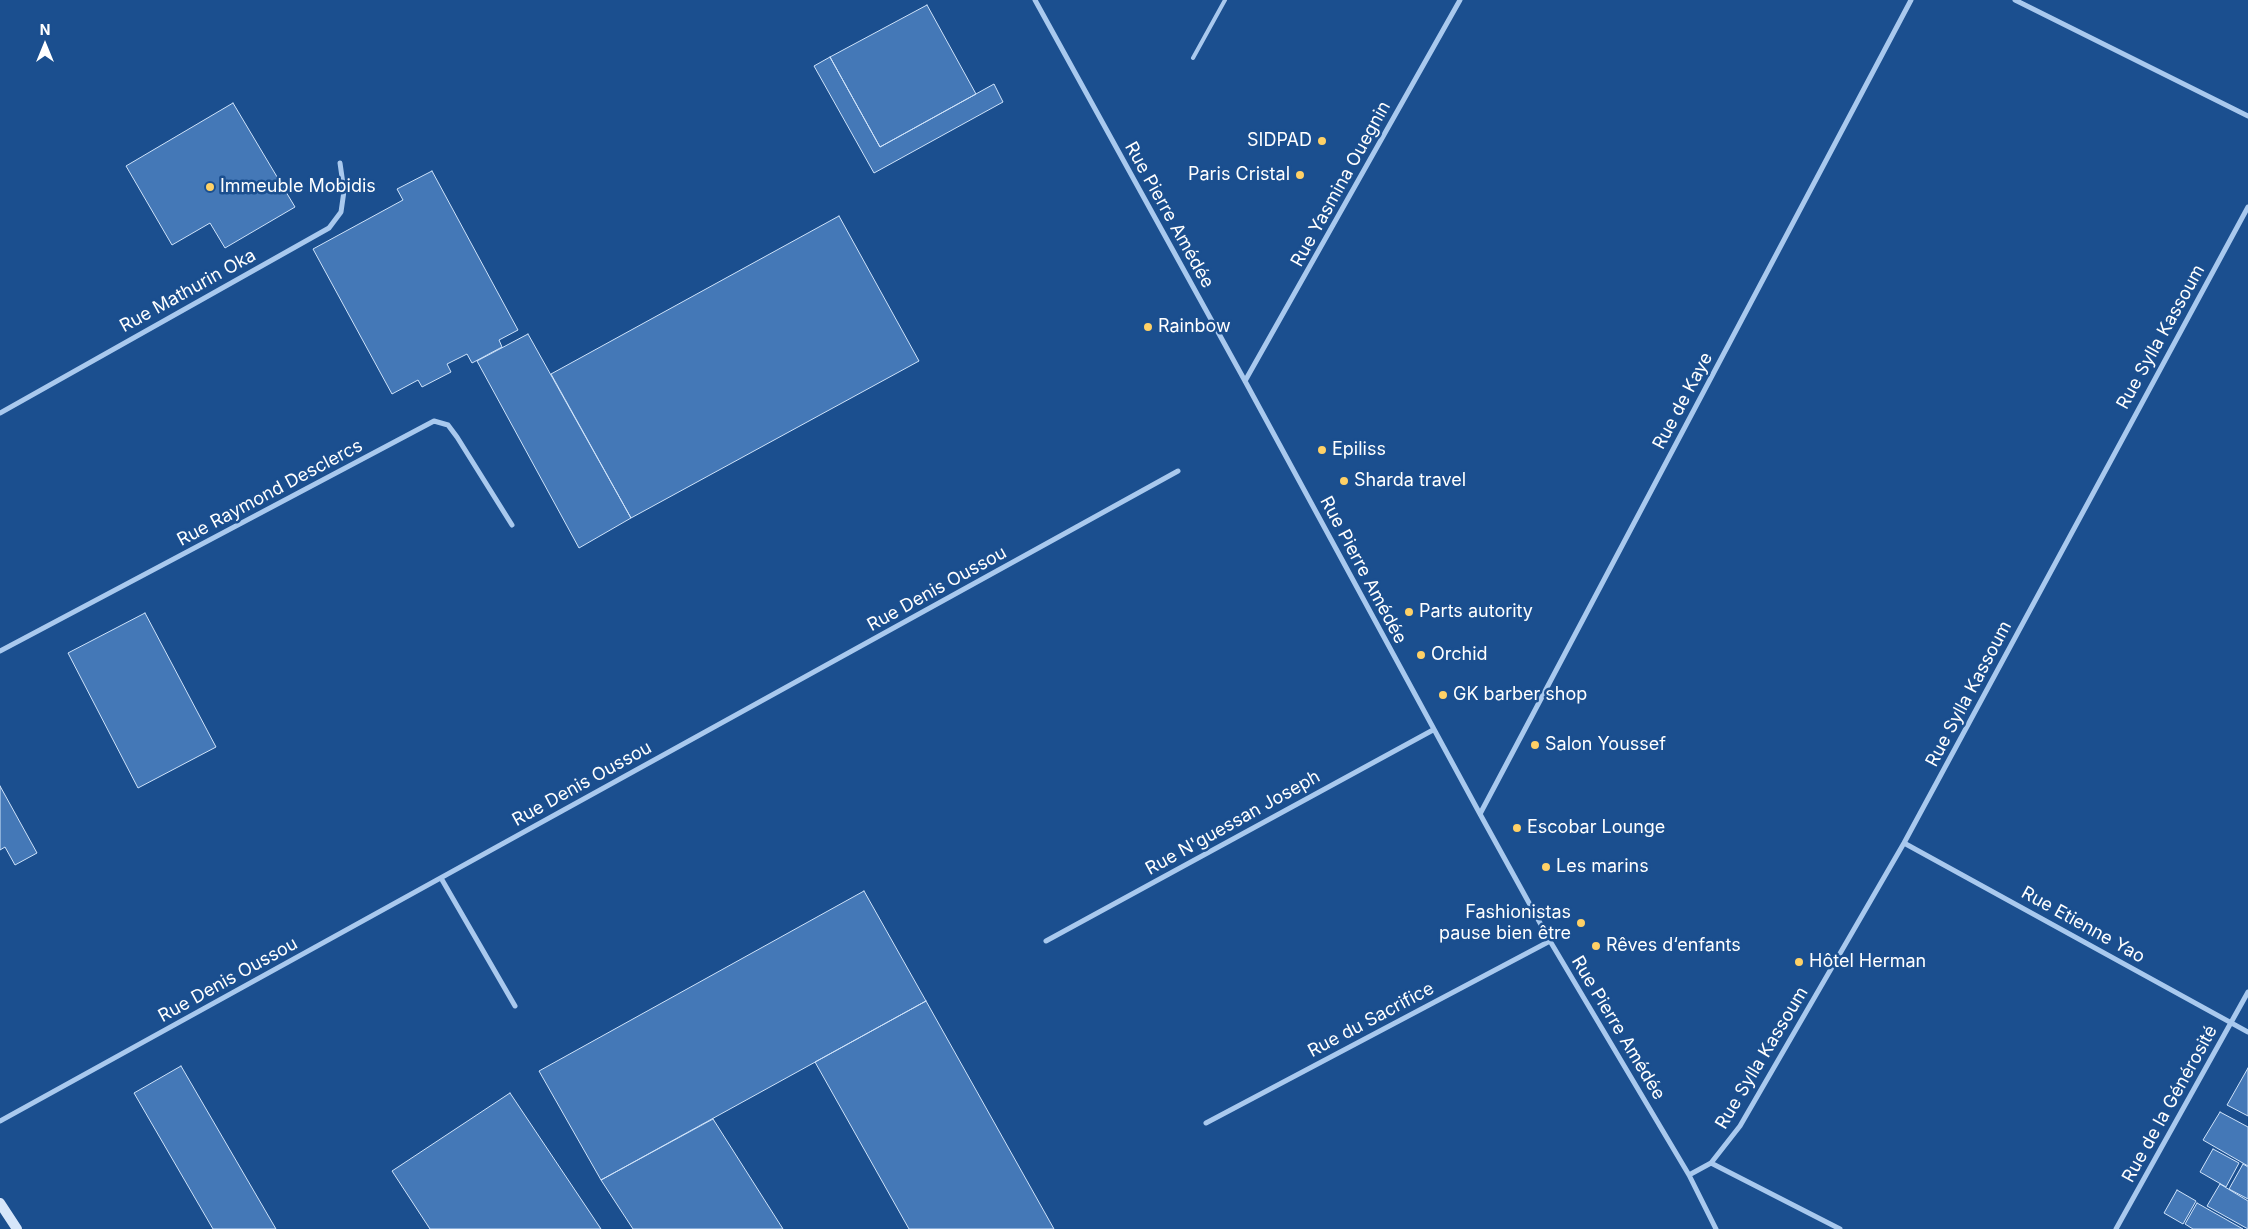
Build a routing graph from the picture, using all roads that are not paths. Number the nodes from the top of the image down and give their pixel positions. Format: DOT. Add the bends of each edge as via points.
graph roads {
  1 [pos="1035,0"];
  2 [pos="1225,0"];
  3 [pos="1460,0"];
  4 [pos="1910,0"];
  5 [pos="2015,0"];
  6 [pos="1194,58"];
  7 [pos="2248,116"];
  8 [pos="340,163"];
  9 [pos="2248,207"];
  10 [pos="1245,381"];
  11 [pos="0,413"];
  12 [pos="1178,471"];
  13 [pos="512,526"];
  14 [pos="0,651"];
  15 [pos="1433,730"];
  16 [pos="1480,814"];
  17 [pos="1904,843"];
  18 [pos="441,878"];
  19 [pos="1046,941"];
  20 [pos="1550,941"];
  21 [pos="2248,992"];
  22 [pos="515,1006"];
  23 [pos="2231,1022"];
  24 [pos="2248,1032"];
  25 [pos="0,1121"];
  26 [pos="1206,1123"];
  27 [pos="1711,1163"];
  28 [pos="1689,1174"];
  29 [pos="0,1203"];
  30 [pos="17,1229"];
  31 [pos="1716,1229"];
  32 [pos="1840,1229"];
  33 [pos="2116,1229"];
  1 -- 10 [label="street, Rue Pierre Amédée"];
  2 -- 6 [label="lane"];
  3 -- 10 [label="street, Rue Yasmina Ouegnin"];
  4 -- 16 [label="street, Rue de Kaye"];
  5 -- 7 [label="street"];
  8 -- 11 [label="street, Rue Mathurin Oka" via="344,191 341,212 328,228"];
  9 -- 17 [label="street, Rue Sylla Kassoum"];
  10 -- 15 [label="street, Rue Pierre Amédée"];
  12 -- 18 [label="street, Rue Denis Oussou"];
  13 -- 14 [label="street, Rue Raymond Desclercs" via="458,437 448,425 434,422"];
  15 -- 16 [label="street, Rue Pierre Amédée"];
  15 -- 19 [label="street, Rue N'guessan Joseph"];
  16 -- 20 [label="street, Rue Pierre Amédée"];
  17 -- 23 [label="street, Rue Etienne Yao"];
  17 -- 27 [label="street, Rue Sylla Kassoum" via="1740,1126"];
  18 -- 22 [label="street"];
  18 -- 25 [label="street, Rue Denis Oussou"];
  20 -- 26 [label="street, Rue du Sacrifice"];
  20 -- 28 [label="street, Rue Pierre Amédée"];
  21 -- 23 [label="street, Rue de la Générosité"];
  23 -- 24 [label="street, Rue Etienne Yao"];
  23 -- 33 [label="street, Rue de la Générosité"];
  27 -- 28 [label="street, Rue Sylla Kassoum"];
  27 -- 32 [label="street"];
  28 -- 31 [label="street, Rue Pierre Amédée"];
  29 -- 30 [label="main road"];
}
